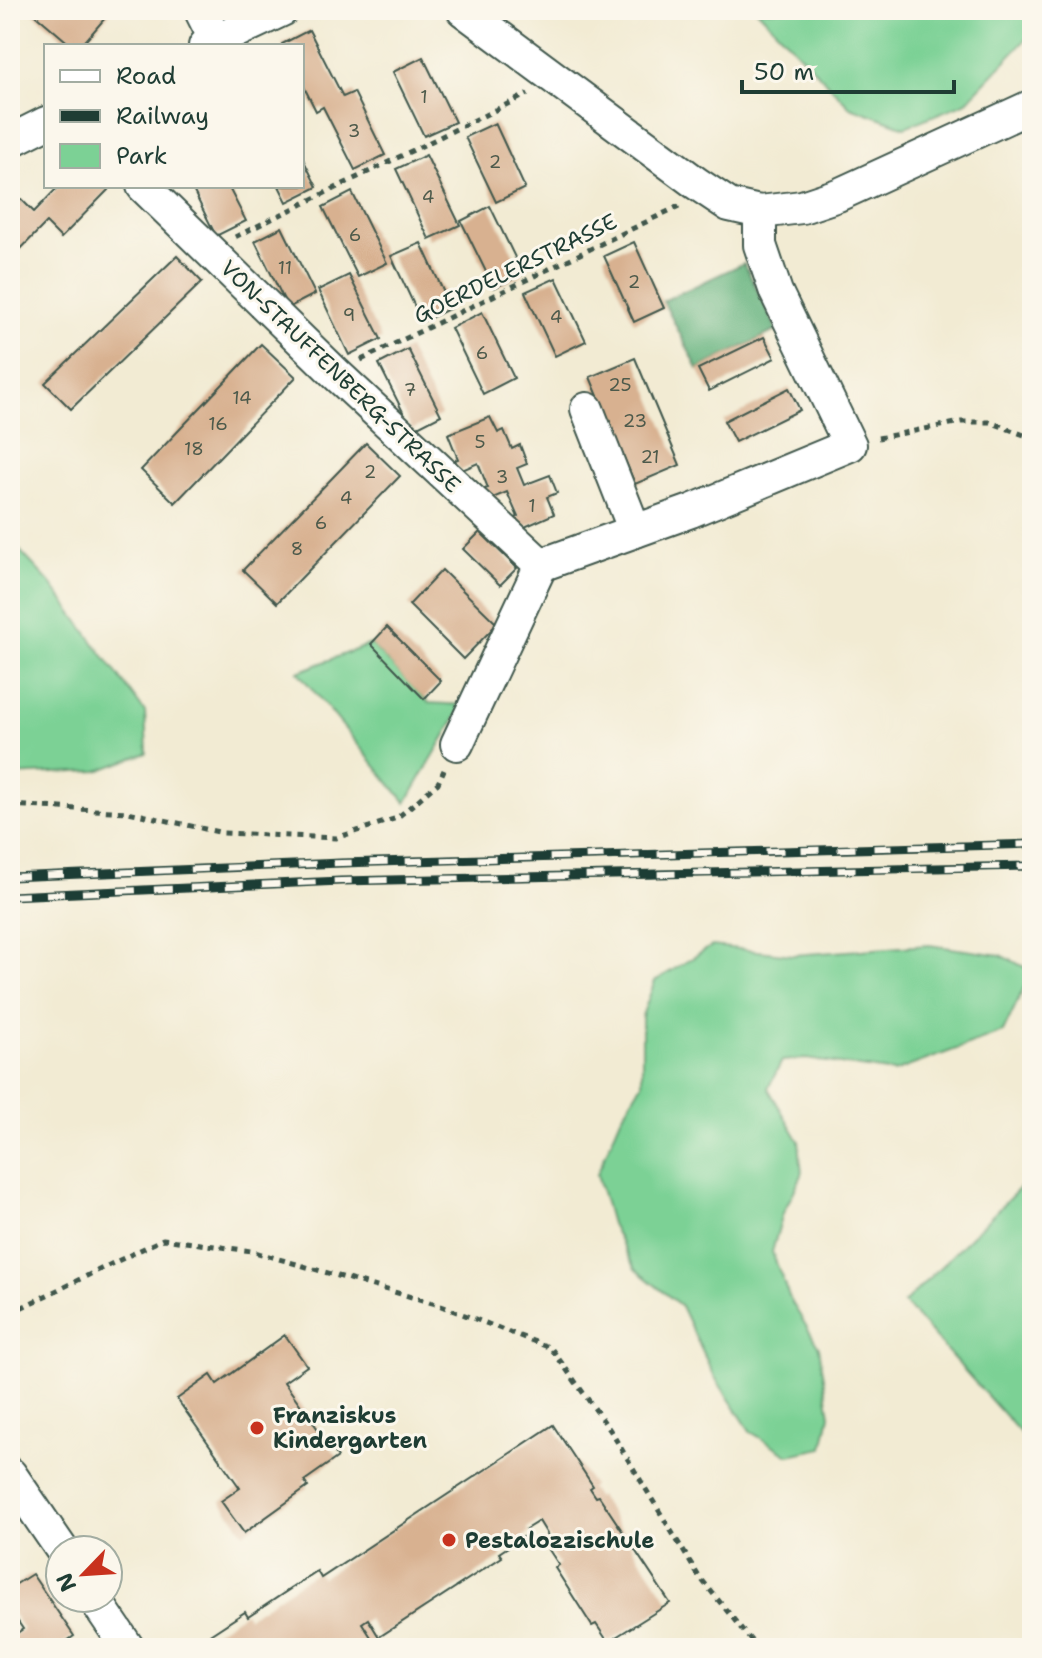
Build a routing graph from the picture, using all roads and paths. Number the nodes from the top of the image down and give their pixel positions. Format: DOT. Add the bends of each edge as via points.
graph roads {
  1 [pos="282,10"];
  2 [pos="463,10"];
  3 [pos="208,33"];
  4 [pos="558,80"];
  5 [pos="1032,106"];
  6 [pos="44,124"];
  7 [pos="10,141"];
  8 [pos="145,188"];
  9 [pos="709,191"];
  10 [pos="760,212"];
  11 [pos="212,253"];
  12 [pos="335,373"];
  13 [pos="587,409"];
  14 [pos="1032,438"];
  15 [pos="850,445"];
  16 [pos="635,531"];
  17 [pos="541,565"];
  18 [pos="457,744"];
  19 [pos="10,805"];
  20 [pos="10,1313"];
  21 [pos="10,1474"];
  22 [pos="51,1534"];
  23 [pos="105,1614"];
  24 [pos="128,1648"];
  25 [pos="757,1648"];
  1 -- 3 [label="street"];
  2 -- 4 [label="street"];
  4 -- 9 [label="street"];
  4 -- 11 [label="path" via="233,238"];
  5 -- 10 [label="street" via="838,195 802,207"];
  6 -- 7 [label="street"];
  8 -- 11 [label="street, VON-STAUFFENBERG-STRASSE"];
  9 -- 10 [label="street" via="729,205"];
  9 -- 12 [label="path, GOERDELERSTRASSE"];
  10 -- 15 [label="street" via="760,245 776,292"];
  11 -- 12 [label="street, VON-STAUFFENBERG-STRASSE"];
  12 -- 17 [label="street, VON-STAUFFENBERG-STRASSE"];
  13 -- 16 [label="street"];
  14 -- 15 [label="path" via="990,422 961,422"];
  15 -- 16 [label="street"];
  16 -- 17 [label="street"];
  17 -- 18 [label="street"];
  18 -- 19 [label="path" via="438,783 397,818 336,838 223,833 128,812"];
  20 -- 25 [label="path" via="163,1239 251,1251 436,1304 551,1348 610,1430 698,1575"];
  21 -- 22 [label="street"];
  23 -- 24 [label="street"];
}
